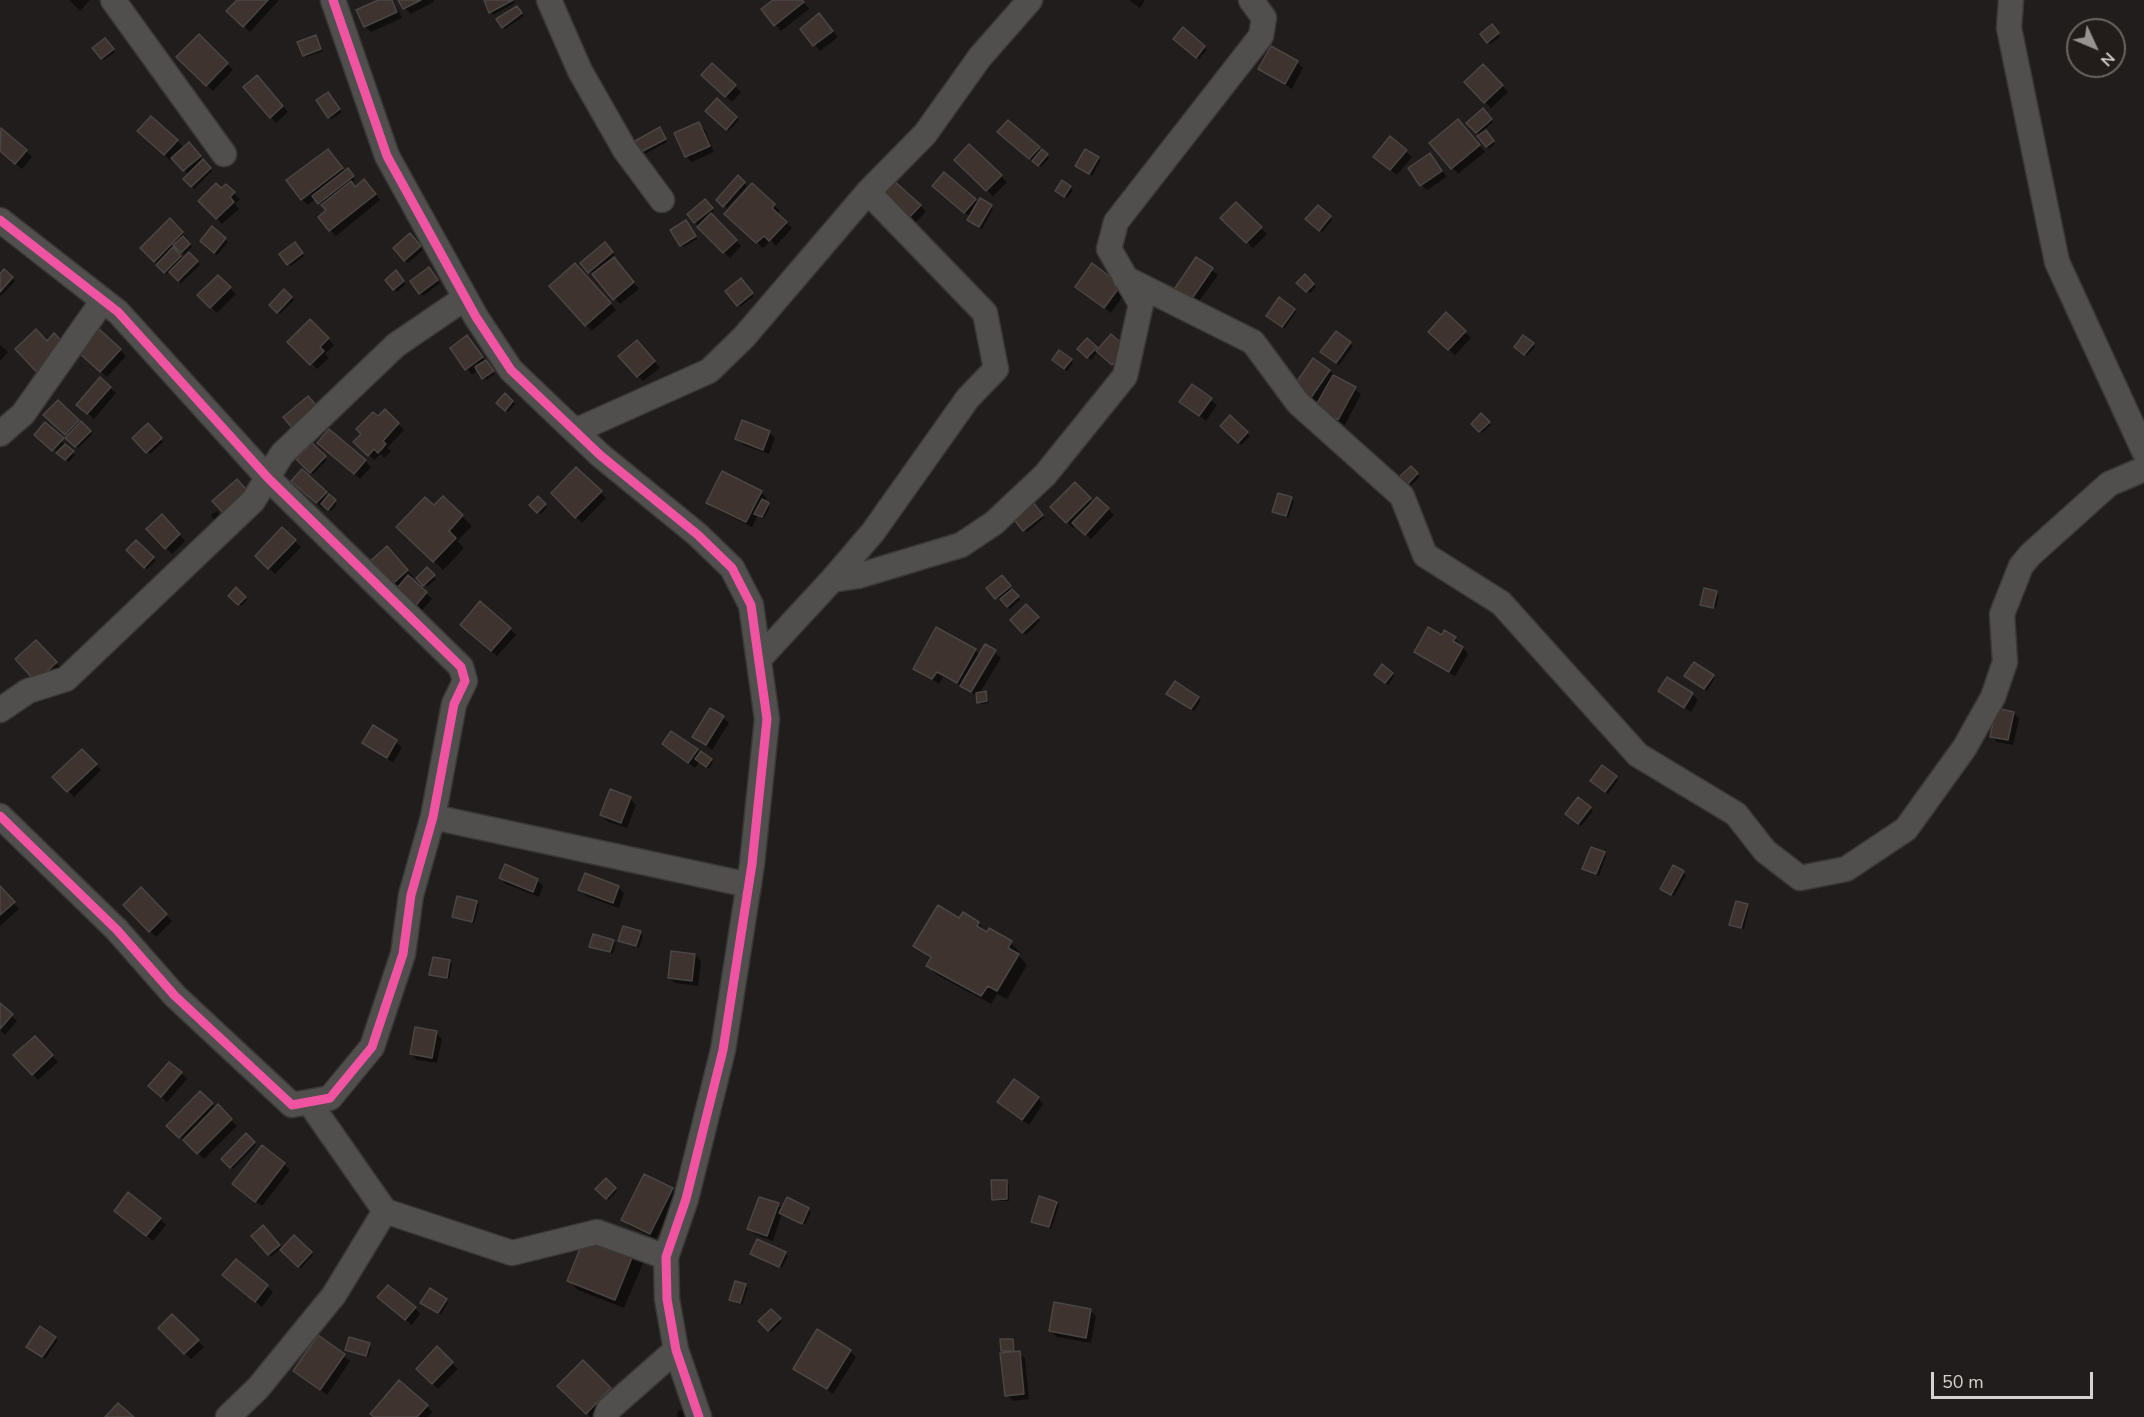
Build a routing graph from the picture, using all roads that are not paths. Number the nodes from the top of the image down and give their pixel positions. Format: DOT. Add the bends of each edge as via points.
graph roads {
  1 [pos="113,0"];
  2 [pos="549,0"];
  3 [pos="1030,0"];
  4 [pos="1251,0"];
  5 [pos="2011,0"];
  6 [pos="342,3"];
  7 [pos="224,154"];
  8 [pos="868,192"];
  9 [pos="662,200"];
  10 [pos="0,220"];
  11 [pos="1125,278"];
  12 [pos="465,298"];
  13 [pos="102,302"];
  14 [pos="576,431"];
  15 [pos="0,435"];
  16 [pos="2144,451"];
  17 [pos="2144,469"];
  18 [pos="268,478"];
  19 [pos="832,580"];
  20 [pos="759,659"];
  21 [pos="0,710"];
  22 [pos="0,816"];
  23 [pos="433,817"];
  24 [pos="749,885"];
  25 [pos="309,1102"];
  26 [pos="385,1211"];
  27 [pos="666,1257"];
  28 [pos="676,1350"];
  29 [pos="228,1417"];
  30 [pos="606,1417"];
  31 [pos="699,1417"];
  1 -- 7 [label="street"];
  2 -- 9 [label="street" via="580,71 625,150"];
  3 -- 8 [label="street" via="980,57 925,134"];
  4 -- 11 [label="street" via="1264,18 1261,36 1116,222 1109,249"];
  5 -- 16 [label="street" via="2009,28 2057,262"];
  6 -- 12 [label="street" via="387,156"];
  8 -- 14 [label="street" via="744,338 709,371"];
  8 -- 19 [label="street" via="986,313 996,369 968,398 873,532"];
  10 -- 13 [label="street"];
  11 -- 17 [label="street" via="1253,342 1298,403 1402,496 1425,555 1501,603 1638,755 1736,814 1765,851 1800,878 1846,869 1906,829 1965,747 1993,697 2005,662 2002,614 2021,566 2109,484"];
  11 -- 19 [label="street" via="1141,304 1125,376 1045,475 994,523 961,545"];
  12 -- 14 [label="street" via="511,370"];
  12 -- 18 [label="street" via="396,345 282,454"];
  13 -- 15 [label="street" via="23,414"];
  13 -- 18 [label="street" via="118,312"];
  14 -- 20 [label="street" via="732,568 751,605"];
  18 -- 21 [label="street" via="253,501 66,679 28,691"];
  18 -- 23 [label="street" via="460,667 465,681 454,704"];
  19 -- 20 [label="street"];
  20 -- 24 [label="street" via="767,719"];
  22 -- 25 [label="street" via="117,930 200,1020 292,1105"];
  23 -- 24 [label="street"];
  23 -- 25 [label="street" via="411,895 403,954 372,1047 330,1098"];
  24 -- 27 [label="street" via="723,1050 686,1198"];
  25 -- 26 [label="street"];
  26 -- 27 [label="street" via="512,1253 597,1232"];
  26 -- 29 [label="street" via="334,1295 258,1388"];
  27 -- 28 [label="street" via="667,1299"];
  28 -- 30 [label="street" via="609,1409"];
  28 -- 31 [label="street"];
}
